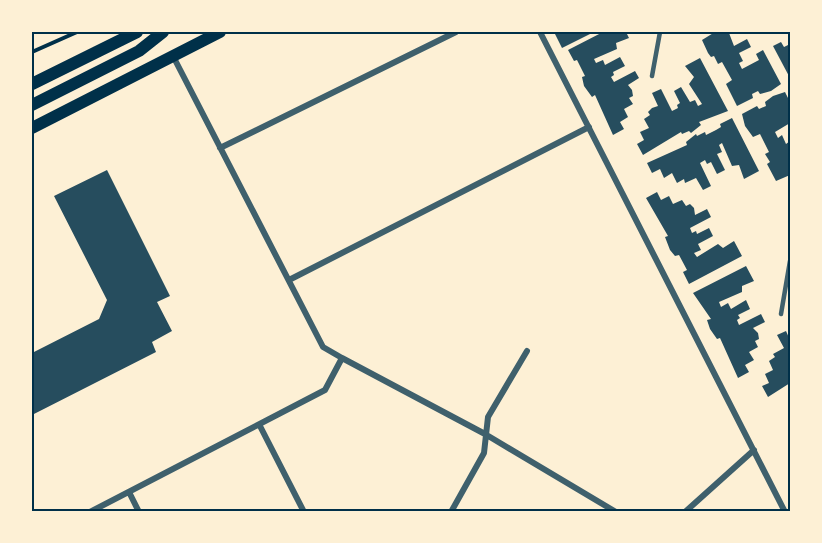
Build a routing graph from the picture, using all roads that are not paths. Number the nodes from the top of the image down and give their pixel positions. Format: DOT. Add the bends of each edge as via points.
graph roads {
  1 [pos="137,32"];
  2 [pos="163,32"];
  3 [pos="206,32"];
  4 [pos="220,32"];
  5 [pos="456,32"];
  6 [pos="540,32"];
  7 [pos="660,32"];
  8 [pos="173,56"];
  9 [pos="652,76"];
  10 [pos="32,84"];
  11 [pos="32,105"];
  12 [pos="32,128"];
  13 [pos="589,128"];
  14 [pos="220,148"];
  15 [pos="790,261"];
  16 [pos="289,280"];
  17 [pos="781,314"];
  18 [pos="527,351"];
  19 [pos="342,358"];
  20 [pos="260,426"];
  21 [pos="485,434"];
  22 [pos="754,450"];
  23 [pos="129,492"];
  24 [pos="90,512"];
  25 [pos="139,512"];
  26 [pos="304,512"];
  27 [pos="452,512"];
  28 [pos="616,512"];
  29 [pos="685,512"];
  30 [pos="785,512"];
  1 -- 10 [label="main road"];
  2 -- 11 [label="main road" via="139,51"];
  3 -- 8 [label="main road"];
  4 -- 8 [label="main road"];
  5 -- 14 [label="street"];
  6 -- 13 [label="street"];
  7 -- 9 [label="lane"];
  8 -- 12 [label="main road"];
  8 -- 14 [label="street"];
  13 -- 16 [label="street"];
  13 -- 22 [label="street"];
  14 -- 16 [label="street"];
  15 -- 17 [label="lane"];
  16 -- 19 [label="street" via="323,347"];
  18 -- 21 [label="street" via="488,417"];
  19 -- 20 [label="street" via="325,390"];
  19 -- 21 [label="street"];
  20 -- 23 [label="street"];
  20 -- 26 [label="street"];
  21 -- 27 [label="street" via="484,453"];
  21 -- 28 [label="street"];
  22 -- 29 [label="street"];
  22 -- 30 [label="street"];
  23 -- 24 [label="street"];
  23 -- 25 [label="street"];
}
